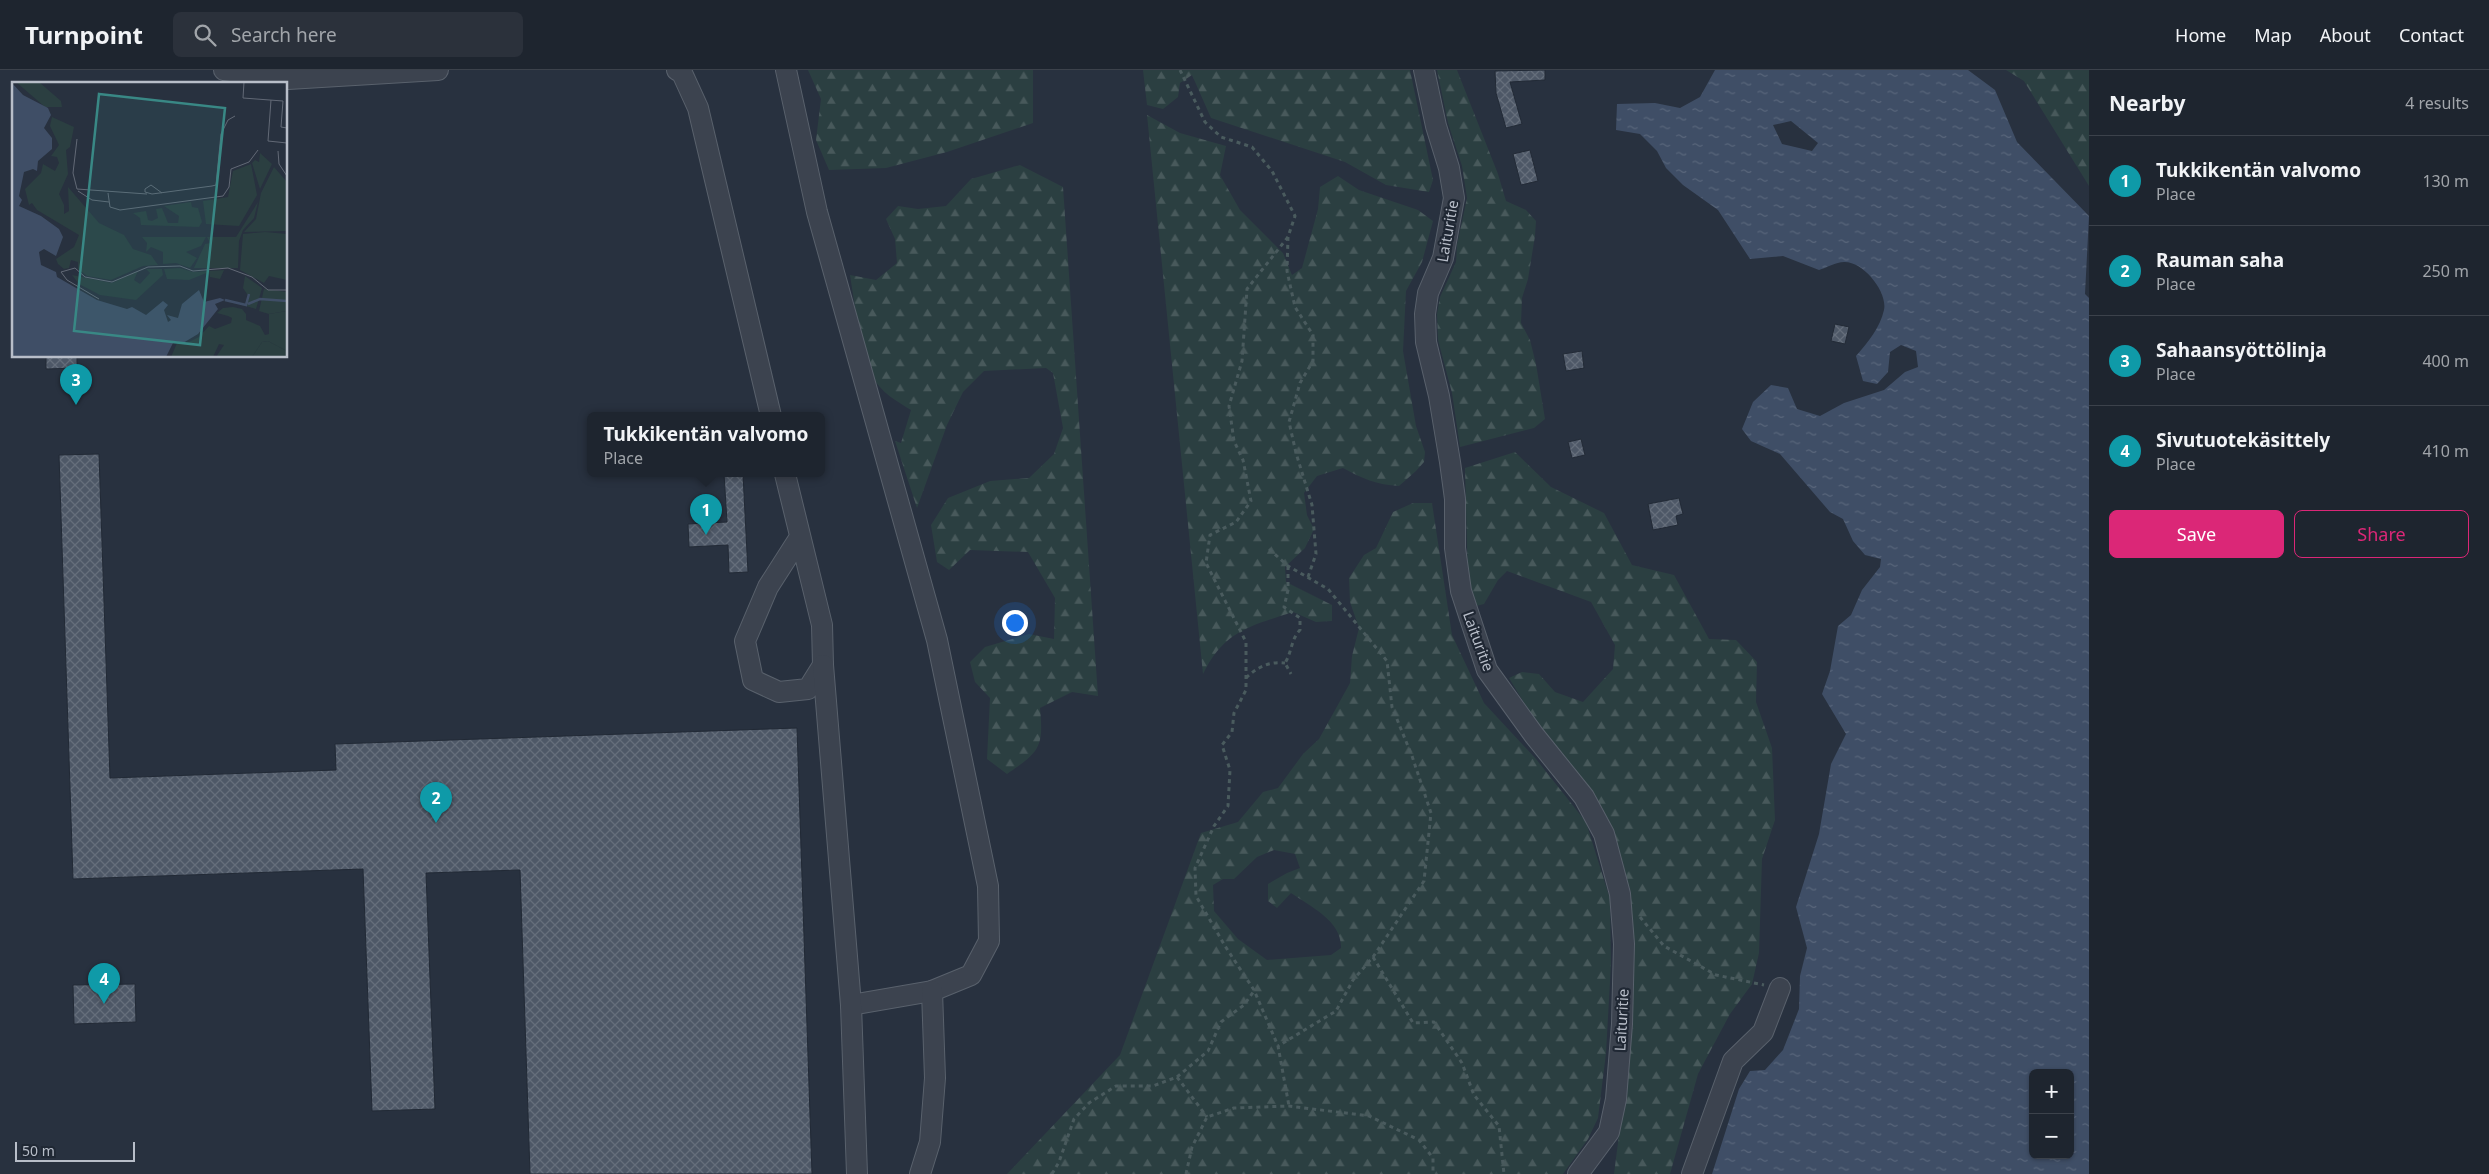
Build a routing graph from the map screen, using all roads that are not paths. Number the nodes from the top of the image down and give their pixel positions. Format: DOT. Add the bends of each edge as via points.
graph roads {
  1 [pos="224,70"];
  2 [pos="438,70"];
  3 [pos="677,70"];
  4 [pos="786,70"];
  5 [pos="1424,70"];
  6 [pos="771,412"];
  7 [pos="786,477"];
  8 [pos="800,537"];
  9 [pos="822,665"];
  10 [pos="1780,988"];
  11 [pos="932,991"];
  12 [pos="851,1004"];
  13 [pos="857,1174"];
  14 [pos="920,1174"];
  15 [pos="1578,1174"];
  16 [pos="1692,1174"];
  1 -- 2 [label="street" via="288,79"];
  3 -- 6 [label="street" via="682,73 698,108"];
  4 -- 11 [label="street" via="817,212 937,640 988,886 989,941 971,975"];
  5 -- 15 [label="street, Laituritie" via="1436,126 1450,168 1454,198 1443,258 1428,293 1424,314 1426,342 1450,462 1461,591 1487,670 1584,797 1604,834 1620,894 1624,944 1616,1099 1609,1132"];
  7 -- 8 [label="street"];
  8 -- 9 [label="street" via="822,625"];
  8 -- 9 [label="street" via="768,587 745,641 753,680 779,692 808,689"];
  9 -- 12 [label="street"];
  10 -- 16 [label="street" via="1763,1032 1733,1062"];
  11 -- 12 [label="street"];
  11 -- 14 [label="street" via="935,1078 930,1142"];
  12 -- 13 [label="street"];
}
